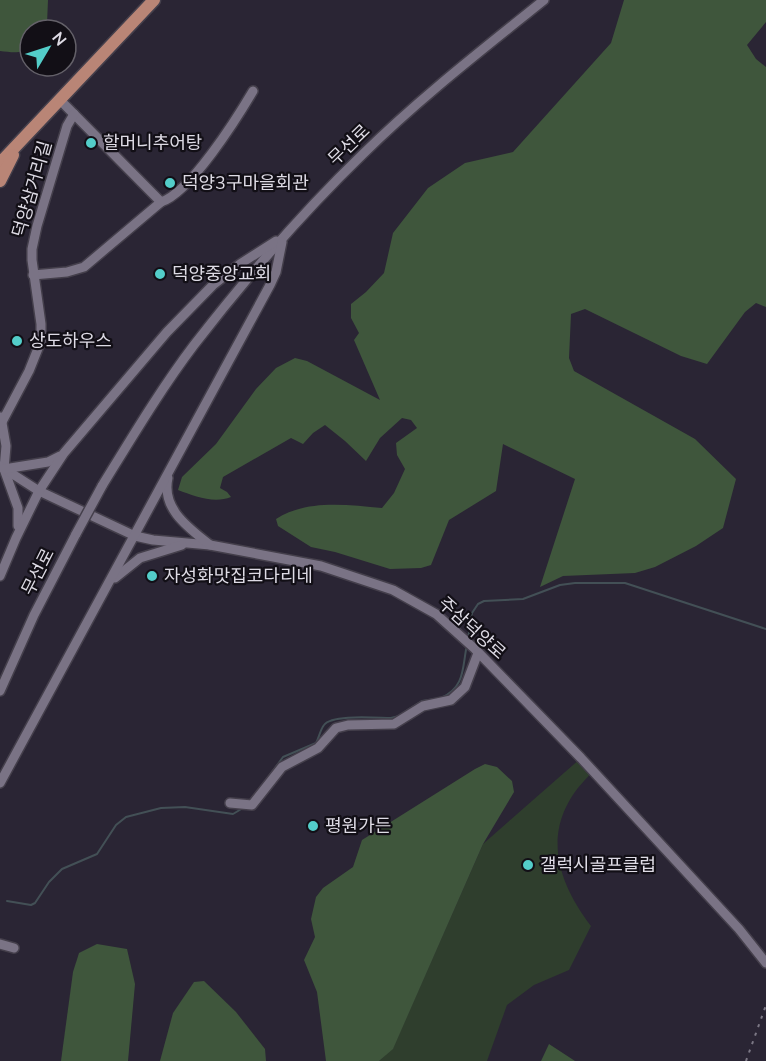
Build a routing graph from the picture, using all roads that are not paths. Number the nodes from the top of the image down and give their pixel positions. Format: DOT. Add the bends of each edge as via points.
graph roads {
  1 [pos="154,0"];
  2 [pos="544,0"];
  3 [pos="253,91"];
  4 [pos="60,100"];
  5 [pos="74,114"];
  6 [pos="19,143"];
  7 [pos="0,163"];
  8 [pos="0,181"];
  9 [pos="161,202"];
  10 [pos="284,236"];
  11 [pos="33,275"];
  12 [pos="1,418"];
  13 [pos="64,453"];
  14 [pos="2,467"];
  15 [pos="169,473"];
  16 [pos="39,491"];
  17 [pos="135,536"];
  18 [pos="16,538"];
  19 [pos="187,543"];
  20 [pos="210,545"];
  21 [pos="0,576"];
  22 [pos="108,584"];
  23 [pos="477,651"];
  24 [pos="0,691"];
  25 [pos="0,783"];
  26 [pos="230,803"];
  27 [pos="0,944"];
  28 [pos="14,948"];
  29 [pos="766,963"];
  1 -- 4 [label="main road"];
  2 -- 10 [label="street, 무선로" via="402,117"];
  3 -- 9 [label="street" via="218,146 176,194"];
  4 -- 5 [label="street"];
  4 -- 6 [label="main road"];
  5 -- 9 [label="street"];
  5 -- 11 [label="street, 덕양삼거리길" via="37,226 32,249"];
  6 -- 7 [label="main road"];
  6 -- 8 [label="main road"];
  9 -- 11 [label="street" via="84,267"];
  10 -- 13 [label="street" via="213,285 167,332"];
  10 -- 15 [label="street" via="270,285"];
  10 -- 24 [label="street, 무선로, bridge" via="194,346 146,414 76,534"];
  11 -- 12 [label="street, 덕양삼거리길" via="41,341 29,371"];
  12 -- 14 [label="street" via="6,446"];
  13 -- 14 [label="street" via="51,461"];
  13 -- 16 [label="street"];
  14 -- 16 [label="street, 주삼덕양로"];
  14 -- 18 [label="street" via="18,508"];
  15 -- 17 [label="street"];
  15 -- 20 [label="street" via="167,492 175,512"];
  16 -- 17 [label="street, 주삼덕양로"];
  16 -- 18 [label="street"];
  17 -- 19 [label="street, 주삼덕양로"];
  17 -- 22 [label="street"];
  18 -- 21 [label="street"];
  19 -- 20 [label="street, 주삼덕양로"];
  19 -- 22 [label="street" via="140,558"];
  20 -- 23 [label="street, 주삼덕양로" via="321,566 363,579 436,614"];
  22 -- 25 [label="street"];
  23 -- 26 [label="street" via="465,687 451,700 423,706 394,724 336,728 318,748 282,767 256,802 250,806"];
  23 -- 29 [label="street, 주삼덕양로" via="731,920"];
  27 -- 28 [label="street"];
}
